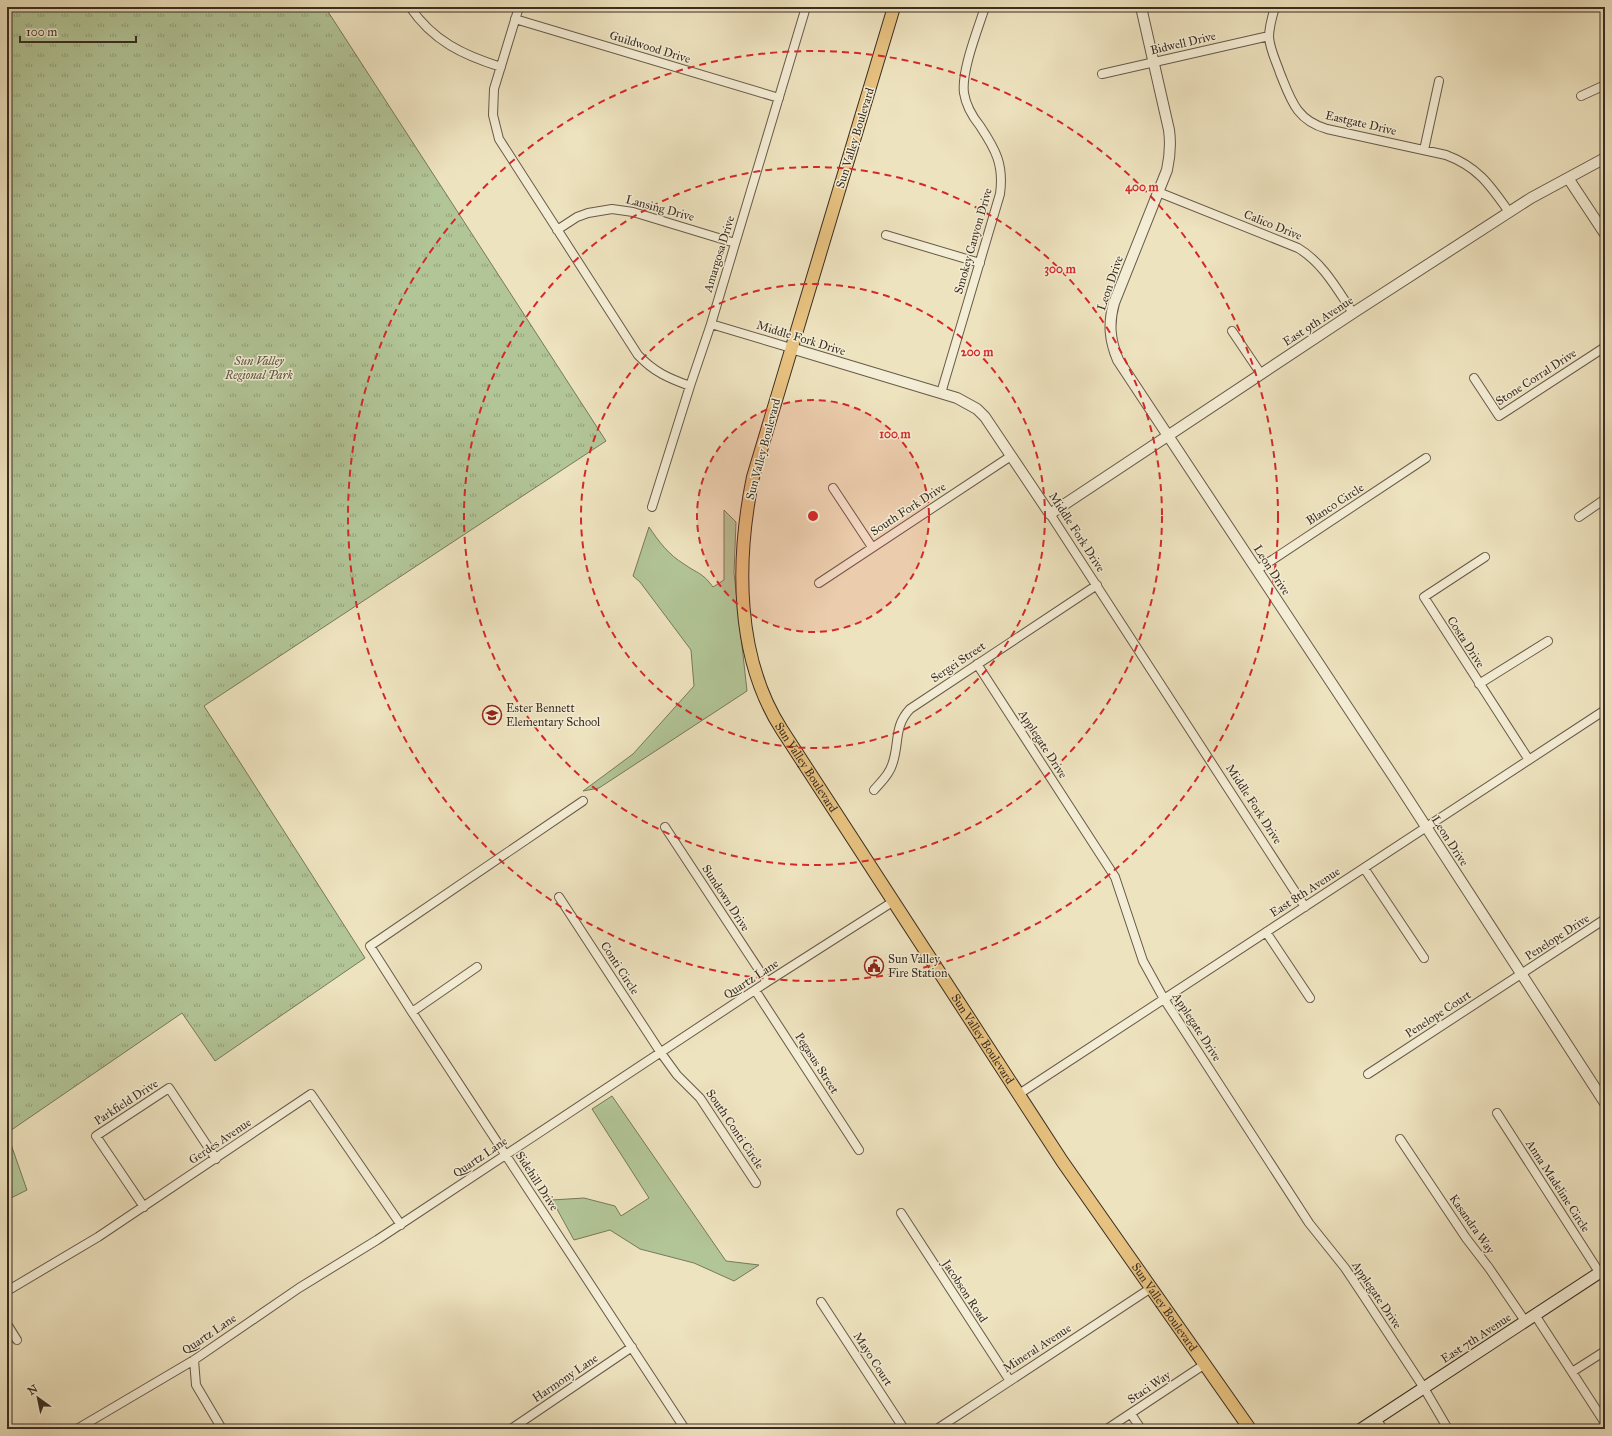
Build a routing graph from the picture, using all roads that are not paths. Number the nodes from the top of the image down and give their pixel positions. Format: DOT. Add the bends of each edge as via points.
graph roads {
  1 [pos="410,7"];
  2 [pos="519,7"];
  3 [pos="806,7"];
  4 [pos="894,7"];
  5 [pos="985,7"];
  6 [pos="1141,7"];
  7 [pos="1275,7"];
  8 [pos="515,19"];
  9 [pos="1269,36"];
  10 [pos="1154,62"];
  11 [pos="501,67"];
  12 [pos="1102,74"];
  13 [pos="1439,81"];
  14 [pos="1605,85"];
  15 [pos="1581,96"];
  16 [pos="779,98"];
  17 [pos="1424,150"];
  18 [pos="1605,158"];
  19 [pos="1568,178"];
  20 [pos="1158,192"];
  21 [pos="1509,212"];
  22 [pos="557,230"];
  23 [pos="1605,234"];
  24 [pos="886,235"];
  25 [pos="735,243"];
  26 [pos="980,263"];
  27 [pos="1353,314"];
  28 [pos="711,324"];
  29 [pos="1232,331"];
  30 [pos="1605,347"];
  31 [pos="791,348"];
  32 [pos="1261,374"];
  33 [pos="1474,378"];
  34 [pos="690,386"];
  35 [pos="940,393"];
  36 [pos="1168,436"];
  37 [pos="1011,456"];
  38 [pos="1426,458"];
  39 [pos="833,488"];
  40 [pos="1605,499"];
  41 [pos="652,507"];
  42 [pos="1050,514"];
  43 [pos="1579,517"];
  44 [pos="872,548"];
  45 [pos="1485,557"];
  46 [pos="1257,570"];
  47 [pos="819,583"];
  48 [pos="1097,585"];
  49 [pos="1548,641"];
  50 [pos="977,664"];
  51 [pos="1479,684"];
  52 [pos="1605,710"];
  53 [pos="1529,760"];
  54 [pos="874,790"];
  55 [pos="583,801"];
  56 [pos="665,827"];
  57 [pos="1426,827"];
  58 [pos="1364,868"];
  59 [pos="559,897"];
  60 [pos="894,901"];
  61 [pos="1305,907"];
  62 [pos="1605,919"];
  63 [pos="1266,932"];
  64 [pos="1424,958"];
  65 [pos="477,967"];
  66 [pos="1522,974"];
  67 [pos="767,982"];
  68 [pos="755,990"];
  69 [pos="1310,998"];
  70 [pos="1164,999"];
  71 [pos="412,1012"];
  72 [pos="661,1053"];
  73 [pos="1368,1074"];
  74 [pos="1019,1094"];
  75 [pos="1605,1103"];
  76 [pos="1497,1113"];
  77 [pos="1400,1140"];
  78 [pos="859,1150"];
  79 [pos="505,1154"];
  80 [pos="216,1159"];
  81 [pos="756,1182"];
  82 [pos="144,1207"];
  83 [pos="900,1213"];
  84 [pos="401,1225"];
  85 [pos="1602,1271"];
  86 [pos="1151,1288"];
  87 [pos="7,1292"];
  88 [pos="821,1302"];
  89 [pos="1535,1315"];
  90 [pos="1525,1321"];
  91 [pos="7,1324"];
  92 [pos="17,1340"];
  93 [pos="632,1347"];
  94 [pos="1605,1351"];
  95 [pos="194,1360"];
  96 [pos="1205,1364"];
  97 [pos="1572,1372"];
  98 [pos="1010,1381"];
  99 [pos="1424,1388"];
  100 [pos="1131,1414"];
  101 [pos="1376,1419"];
  102 [pos="1605,1423"];
  103 [pos="77,1429"];
  104 [pos="222,1429"];
  105 [pos="511,1429"];
  106 [pos="685,1429"];
  107 [pos="904,1429"];
  108 [pos="937,1429"];
  109 [pos="1107,1429"];
  110 [pos="1141,1429"];
  111 [pos="1250,1429"];
  112 [pos="1361,1429"];
  113 [pos="1383,1429"];
  114 [pos="1448,1429"];
  1 -- 11 [label="street" via="425,26 449,46 477,60"];
  2 -- 8 [label="street"];
  3 -- 16 [label="street, Amargosa Drive"];
  4 -- 31 [label="main road, Sun Valley Boulevard"];
  5 -- 26 [label="street, Smokey Canyon Drive" via="965,72 964,93 971,114 994,148 1001,183"];
  6 -- 10 [label="street, Leon Drive"];
  7 -- 9 [label="street, Eastgate Drive"];
  8 -- 11 [label="street"];
  8 -- 16 [label="street, Guildwood Drive"];
  9 -- 10 [label="street, Bidwell Drive"];
  9 -- 17 [label="street, Eastgate Drive" via="1272,53 1291,101 1304,118 1327,129"];
  10 -- 12 [label="street, Bidwell Drive"];
  10 -- 20 [label="street, Leon Drive" via="1171,143 1167,170"];
  11 -- 22 [label="street" via="494,89 495,127 506,151"];
  13 -- 17 [label="street"];
  14 -- 15 [label="street"];
  16 -- 25 [label="street, Amargosa Drive"];
  17 -- 21 [label="street, Eastgate Drive" via="1446,155 1471,167 1490,185"];
  18 -- 19 [label="street, East 9th Avenue"];
  19 -- 21 [label="street, East 9th Avenue"];
  19 -- 23 [label="street"];
  20 -- 27 [label="street, Calico Drive" via="1303,251 1317,261"];
  20 -- 36 [label="street, Leon Drive" via="1114,303 1110,326 1118,360"];
  21 -- 27 [label="street, East 9th Avenue"];
  22 -- 25 [label="street, Lansing Drive" via="588,212 612,209 633,212"];
  22 -- 34 [label="street" via="638,355 657,372"];
  24 -- 26 [label="street"];
  25 -- 28 [label="street, Amargosa Drive"];
  26 -- 35 [label="street, Smokey Canyon Drive"];
  27 -- 32 [label="street, East 9th Avenue"];
  28 -- 31 [label="street, Middle Fork Drive"];
  28 -- 34 [label="street, Amargosa Drive"];
  29 -- 32 [label="street"];
  30 -- 33 [label="street, Stone Corral Drive" via="1499,416"];
  31 -- 35 [label="street, Middle Fork Drive"];
  31 -- 60 [label="main road, Sun Valley Boulevard" via="753,477 744,527 744,602 751,655 760,689 774,719"];
  32 -- 36 [label="street, East 9th Avenue"];
  34 -- 41 [label="street, Amargosa Drive"];
  35 -- 37 [label="street, Middle Fork Drive" via="957,398 977,409"];
  36 -- 42 [label="street, East 9th Avenue"];
  36 -- 46 [label="street, Leon Drive"];
  37 -- 42 [label="street, Middle Fork Drive"];
  37 -- 44 [label="street, South Fork Drive"];
  38 -- 46 [label="street, Blanco Circle"];
  39 -- 44 [label="street"];
  40 -- 43 [label="street"];
  42 -- 48 [label="street, Middle Fork Drive"];
  44 -- 47 [label="street, South Fork Drive"];
  45 -- 51 [label="street, Costa Drive" via="1424,597"];
  46 -- 57 [label="street, Leon Drive"];
  48 -- 50 [label="street, Sergei Street"];
  48 -- 61 [label="street, Middle Fork Drive"];
  49 -- 51 [label="street"];
  50 -- 54 [label="street, Sergei Street" via="904,715 898,730 893,763 886,777"];
  50 -- 70 [label="street, Applegate Drive" via="1118,882 1142,960"];
  51 -- 53 [label="street, Costa Drive"];
  52 -- 53 [label="street, East 8th Avenue"];
  53 -- 57 [label="street, East 8th Avenue"];
  55 -- 71 [label="street, Sidehill Drive" via="370,946"];
  56 -- 67 [label="street, Sundown Drive"];
  57 -- 58 [label="street, East 8th Avenue"];
  57 -- 66 [label="street, Leon Drive"];
  58 -- 61 [label="street, East 8th Avenue"];
  58 -- 64 [label="street"];
  59 -- 72 [label="street, Conti Circle"];
  60 -- 67 [label="street, Quartz Lane"];
  60 -- 74 [label="main road, Sun Valley Boulevard"];
  61 -- 63 [label="street, East 8th Avenue"];
  62 -- 66 [label="street, Penelope Drive"];
  63 -- 69 [label="street"];
  63 -- 70 [label="street, East 8th Avenue"];
  65 -- 71 [label="street"];
  66 -- 73 [label="street, Penelope Court"];
  66 -- 75 [label="street, Leon Drive"];
  67 -- 68 [label="street, Quartz Lane"];
  68 -- 72 [label="street, Quartz Lane"];
  68 -- 78 [label="street, Pegasus Street"];
  70 -- 74 [label="street, East 8th Avenue"];
  70 -- 99 [label="street, Applegate Drive" via="1309,1223 1351,1276"];
  71 -- 79 [label="street, Sidehill Drive"];
  72 -- 79 [label="street, Quartz Lane"];
  72 -- 81 [label="street, South Conti Circle" via="677,1075 700,1098"];
  74 -- 86 [label="main road, Sun Valley Boulevard" via="1082,1191"];
  76 -- 85 [label="street, Anna Madeline Circle"];
  77 -- 90 [label="street, Kasandra Way"];
  79 -- 84 [label="street, Quartz Lane"];
  79 -- 93 [label="street, Sidehill Drive"];
  80 -- 82 [label="street, Gerdes Avenue"];
  80 -- 82 [label="street, Parkfield Drive" via="168,1088 96,1136"];
  80 -- 84 [label="street, Gerdes Avenue" via="311,1094"];
  82 -- 87 [label="street, Gerdes Avenue"];
  83 -- 98 [label="street, Jacobson Road"];
  84 -- 95 [label="street, Quartz Lane" via="299,1288"];
  85 -- 89 [label="main road, East 7th Avenue"];
  86 -- 96 [label="main road, Sun Valley Boulevard"];
  86 -- 98 [label="street, Mineral Avenue"];
  88 -- 107 [label="street, Mayo Court"];
  89 -- 90 [label="main road, East 7th Avenue"];
  89 -- 97 [label="street"];
  90 -- 99 [label="main road, East 7th Avenue"];
  91 -- 92 [label="street"];
  93 -- 105 [label="street, Harmony Lane"];
  93 -- 106 [label="street, Sidehill Drive"];
  94 -- 97 [label="street"];
  95 -- 103 [label="street, Quartz Lane"];
  95 -- 104 [label="street" via="196,1385"];
  96 -- 100 [label="street, Staci Way"];
  96 -- 111 [label="main road, Sun Valley Boulevard"];
  97 -- 102 [label="street"];
  98 -- 108 [label="street, Mineral Avenue"];
  99 -- 101 [label="main road, East 7th Avenue"];
  99 -- 114 [label="street, Applegate Drive"];
  100 -- 109 [label="street, Staci Way"];
  100 -- 110 [label="street"];
  101 -- 112 [label="main road, East 7th Avenue"];
  101 -- 113 [label="street"];
}
